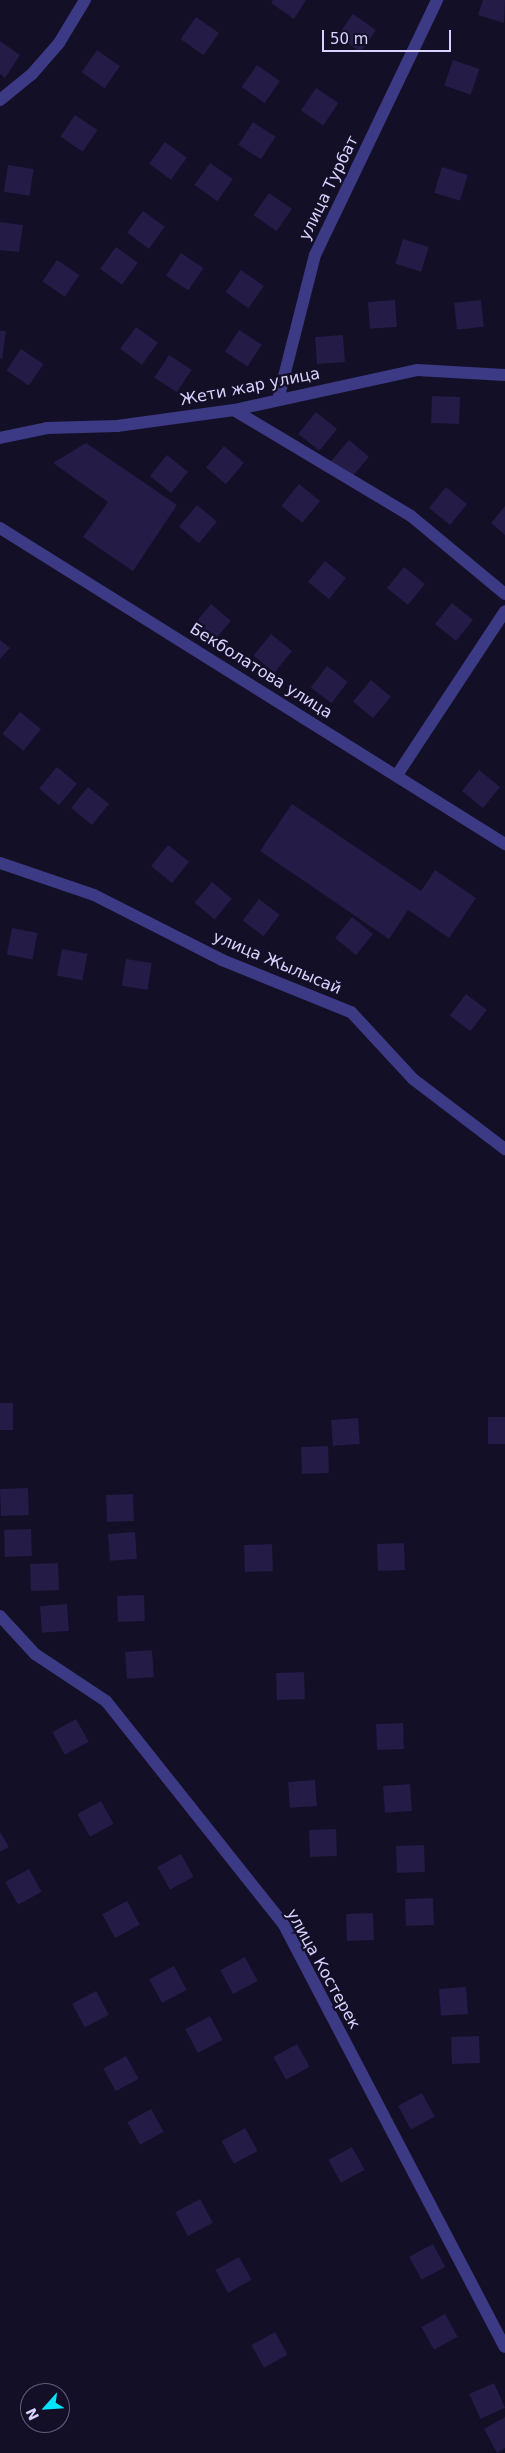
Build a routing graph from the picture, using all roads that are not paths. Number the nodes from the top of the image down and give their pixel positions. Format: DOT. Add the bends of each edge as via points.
graph roads {
  1 [pos="85,0"];
  2 [pos="437,0"];
  3 [pos="0,100"];
  4 [pos="505,375"];
  5 [pos="278,400"];
  6 [pos="234,410"];
  7 [pos="0,438"];
  8 [pos="0,528"];
  9 [pos="505,594"];
  10 [pos="505,611"];
  11 [pos="397,775"];
  12 [pos="505,844"];
  13 [pos="0,864"];
  14 [pos="505,1150"];
  15 [pos="0,1616"];
  16 [pos="505,2347"];
  1 -- 3 [label="street" via="59,43 32,74"];
  2 -- 5 [label="street, улица Турбат" via="315,255"];
  4 -- 5 [label="street, Жети жар улица" via="417,370"];
  5 -- 6 [label="street, Жети жар улица"];
  6 -- 7 [label="street, Жети жар улица" via="117,426 47,428"];
  6 -- 9 [label="street" via="411,516"];
  8 -- 11 [label="street, Бекболатова улица"];
  10 -- 11 [label="street"];
  11 -- 12 [label="street, Бекболатова улица"];
  13 -- 14 [label="street, улица Жылысай" via="94,895 222,960 351,1012 413,1079"];
  15 -- 16 [label="street, улица Костерек" via="35,1654 106,1701 284,1925"];
}
